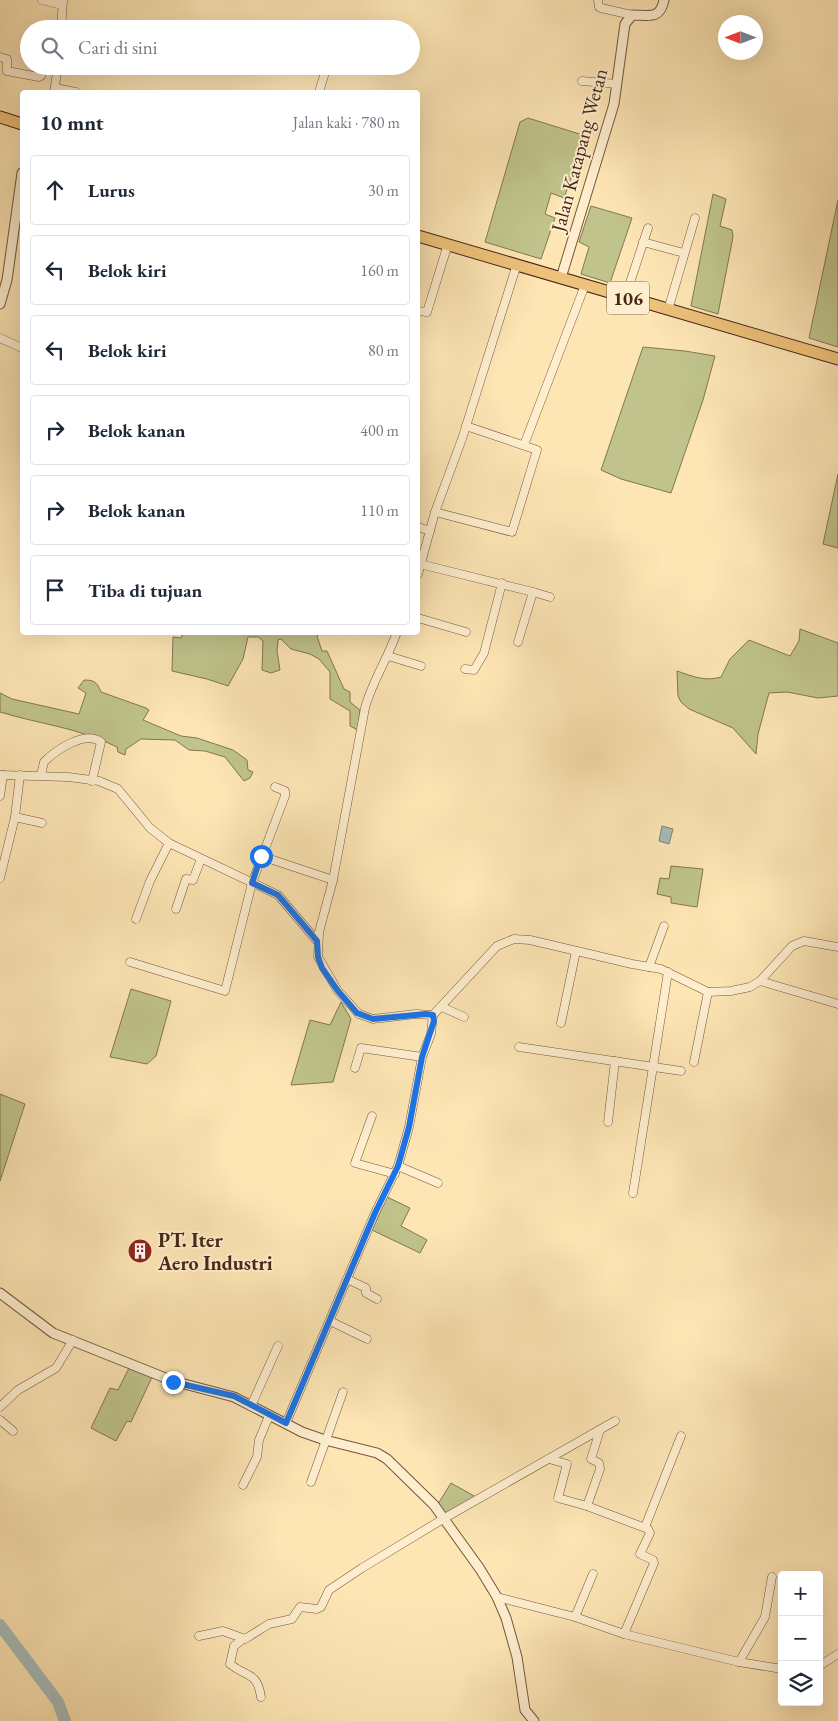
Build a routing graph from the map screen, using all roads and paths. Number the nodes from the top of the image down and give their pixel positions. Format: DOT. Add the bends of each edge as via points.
graph roads {
  1 [pos="42,0"];
  2 [pos="598,0"];
  3 [pos="664,0"];
  4 [pos="62,2"];
  5 [pos="632,15"];
  6 [pos="61,20"];
  7 [pos="0,56"];
  8 [pos="20,74"];
  9 [pos="25,75"];
  10 [pos="42,75"];
  11 [pos="57,75"];
  12 [pos="324,75"];
  13 [pos="582,81"];
  14 [pos="618,84"];
  15 [pos="55,90"];
  16 [pos="320,90"];
  17 [pos="0,117"];
  18 [pos="20,123"];
  19 [pos="20,187"];
  20 [pos="694,218"];
  21 [pos="648,228"];
  22 [pos="420,237"];
  23 [pos="643,242"];
  24 [pos="448,244"];
  25 [pos="684,253"];
  26 [pos="517,264"];
  27 [pos="561,278"];
  28 [pos="585,285"];
  29 [pos="625,298"];
  30 [pos="0,304"];
  31 [pos="668,310"];
  32 [pos="420,311"];
  33 [pos="0,338"];
  34 [pos="20,347"];
  35 [pos="838,360"];
  36 [pos="466,426"];
  37 [pos="524,446"];
  38 [pos="435,512"];
  39 [pos="420,528"];
  40 [pos="430,531"];
  41 [pos="420,564"];
  42 [pos="502,583"];
  43 [pos="533,592"];
  44 [pos="550,597"];
  45 [pos="420,619"];
  46 [pos="466,632"];
  47 [pos="396,635"];
  48 [pos="518,642"];
  49 [pos="388,656"];
  50 [pos="421,666"];
  51 [pos="465,669"];
  52 [pos="2,775"];
  53 [pos="20,775"];
  54 [pos="42,775"];
  55 [pos="92,781"];
  56 [pos="276,787"];
  57 [pos="0,796"];
  58 [pos="15,817"];
  59 [pos="42,823"];
  60 [pos="169,843"];
  61 [pos="4,847"];
  62 [pos="261,856"];
  63 [pos="201,859"];
  64 [pos="0,878"];
  65 [pos="332,880"];
  66 [pos="252,883"];
  67 [pos="176,909"];
  68 [pos="136,919"];
  69 [pos="664,926"];
  70 [pos="317,941"];
  71 [pos="838,947"];
  72 [pos="576,951"];
  73 [pos="130,962"];
  74 [pos="649,967"];
  75 [pos="668,972"];
  76 [pos="760,981"];
  77 [pos="708,992"];
  78 [pos="838,1004"];
  79 [pos="442,1007"];
  80 [pos="433,1015"];
  81 [pos="464,1017"];
  82 [pos="561,1023"];
  83 [pos="520,1047"];
  84 [pos="422,1057"];
  85 [pos="615,1061"];
  86 [pos="694,1062"];
  87 [pos="653,1067"];
  88 [pos="355,1068"];
  89 [pos="682,1071"];
  90 [pos="372,1116"];
  91 [pos="608,1122"];
  92 [pos="397,1170"];
  93 [pos="438,1183"];
  94 [pos="633,1193"];
  95 [pos="348,1279"];
  96 [pos="0,1293"];
  97 [pos="377,1299"];
  98 [pos="330,1321"];
  99 [pos="367,1339"];
  100 [pos="73,1340"];
  101 [pos="278,1346"];
  102 [pos="343,1392"];
  103 [pos="251,1406"];
  104 [pos="0,1407"];
  105 [pos="269,1416"];
  106 [pos="0,1420"];
  107 [pos="615,1421"];
  108 [pos="286,1423"];
  109 [pos="600,1430"];
  110 [pos="13,1431"];
  111 [pos="681,1436"];
  112 [pos="325,1440"];
  113 [pos="548,1459"];
  114 [pos="311,1482"];
  115 [pos="243,1485"];
  116 [pos="587,1506"];
  117 [pos="443,1519"];
  118 [pos="645,1527"];
  119 [pos="593,1574"];
  120 [pos="772,1577"];
  121 [pos="497,1597"];
  122 [pos="574,1617"];
  123 [pos="624,1634"];
  124 [pos="199,1636"];
  125 [pos="243,1639"];
  126 [pos="838,1654"];
  127 [pos="739,1662"];
  128 [pos="823,1663"];
  129 [pos="778,1668"];
  130 [pos="261,1697"];
  131 [pos="534,1721"];
  1 -- 4 [label="street"];
  2 -- 5 [label="street" via="601,8"];
  3 -- 5 [label="street" via="660,13 656,15"];
  4 -- 6 [label="street"];
  5 -- 14 [label="street, Jalan Katapang Wetan" via="626,20 624,29"];
  7 -- 8 [label="street" via="7,59 7,71"];
  9 -- 10 [label="street"];
  11 -- 15 [label="street"];
  12 -- 16 [label="street"];
  13 -- 14 [label="street"];
  14 -- 27 [label="street, Jalan Katapang Wetan"];
  17 -- 18 [label="main road"];
  19 -- 30 [label="street"];
  20 -- 25 [label="street"];
  21 -- 23 [label="street"];
  22 -- 24 [label="main road, 106"];
  23 -- 25 [label="street"];
  23 -- 29 [label="street"];
  24 -- 26 [label="main road, 106"];
  24 -- 32 [label="street" via="428,312"];
  25 -- 31 [label="street"];
  26 -- 27 [label="main road, 106"];
  26 -- 36 [label="street"];
  27 -- 28 [label="main road, 106"];
  28 -- 29 [label="main road, 106"];
  28 -- 37 [label="street"];
  29 -- 31 [label="main road, 106"];
  31 -- 35 [label="main road, 106"];
  33 -- 34 [label="street"];
  36 -- 37 [label="street"];
  36 -- 38 [label="street"];
  37 -- 38 [label="street" via="537,450 511,533"];
  38 -- 40 [label="street"];
  39 -- 40 [label="street"];
  40 -- 41 [label="street"];
  41 -- 42 [label="street"];
  42 -- 43 [label="street"];
  42 -- 51 [label="street" via="482,658 474,670"];
  43 -- 44 [label="street"];
  43 -- 48 [label="street"];
  45 -- 46 [label="street"];
  47 -- 49 [label="street"];
  49 -- 50 [label="street"];
  49 -- 65 [label="street" via="368,698"];
  52 -- 53 [label="street"];
  52 -- 57 [label="street"];
  53 -- 54 [label="street"];
  53 -- 58 [label="street"];
  54 -- 55 [label="street"];
  54 -- 55 [label="street" via="44,762 55,753 72,743 93,738 101,742"];
  55 -- 60 [label="street" via="121,792 150,828"];
  56 -- 62 [label="street" via="286,796"];
  58 -- 59 [label="street"];
  58 -- 61 [label="street"];
  60 -- 63 [label="street"];
  60 -- 68 [label="street"];
  61 -- 64 [label="street"];
  62 -- 65 [label="street"];
  62 -- 66 [label="street"];
  63 -- 66 [label="street"];
  63 -- 67 [label="street" via="193,880 186,879"];
  65 -- 70 [label="street"];
  66 -- 70 [label="street" via="278,895"];
  66 -- 73 [label="street" via="225,991"];
  69 -- 74 [label="street"];
  70 -- 80 [label="street" via="322,968 357,1013 373,1019"];
  71 -- 76 [label="street" via="798,942"];
  72 -- 74 [label="street"];
  72 -- 79 [label="street" via="523,939 502,943"];
  72 -- 82 [label="street"];
  74 -- 75 [label="street"];
  75 -- 77 [label="street"];
  75 -- 87 [label="street"];
  76 -- 77 [label="street" via="740,990"];
  76 -- 78 [label="street"];
  77 -- 86 [label="street"];
  79 -- 80 [label="street"];
  79 -- 81 [label="street"];
  80 -- 84 [label="street" via="431,1034"];
  83 -- 85 [label="street"];
  84 -- 88 [label="street" via="361,1048"];
  84 -- 92 [label="street"];
  85 -- 87 [label="street"];
  85 -- 91 [label="street"];
  87 -- 89 [label="street"];
  87 -- 94 [label="street"];
  90 -- 92 [label="street" via="355,1164"];
  92 -- 93 [label="street"];
  92 -- 95 [label="street"];
  95 -- 97 [label="street" via="366,1288 366,1294"];
  95 -- 98 [label="street"];
  96 -- 100 [label="street" via="51,1332"];
  98 -- 99 [label="street"];
  98 -- 108 [label="street"];
  100 -- 103 [label="street" via="173,1382 234,1396"];
  100 -- 104 [label="street" via="56,1368 18,1390"];
  101 -- 103 [label="street"];
  102 -- 112 [label="street"];
  103 -- 105 [label="street"];
  105 -- 108 [label="street"];
  105 -- 115 [label="street" via="259,1440 257,1457"];
  106 -- 110 [label="street"];
  107 -- 109 [label="street"];
  108 -- 112 [label="street"];
  109 -- 113 [label="street"];
  109 -- 116 [label="street" via="591,1459 599,1463 600,1469"];
  111 -- 118 [label="street"];
  112 -- 114 [label="street"];
  112 -- 117 [label="street" via="377,1453 387,1459 425,1495"];
  113 -- 116 [label="street" via="567,1464 558,1498"];
  113 -- 117 [label="street"];
  116 -- 118 [label="street"];
  117 -- 121 [label="street"];
  117 -- 125 [label="street" via="329,1590 317,1609 300,1608 292,1619 268,1624"];
  118 -- 123 [label="street" via="650,1533 640,1554 654,1563"];
  119 -- 122 [label="street"];
  120 -- 127 [label="street" via="765,1617"];
  121 -- 122 [label="street"];
  121 -- 131 [label="street" via="517,1657 526,1710"];
  122 -- 123 [label="street"];
  123 -- 127 [label="street"];
  124 -- 125 [label="street" via="223,1631"];
  125 -- 130 [label="street" via="234,1646 230,1661 232,1666 255,1677"];
  126 -- 128 [label="street"];
  127 -- 129 [label="street"];
}
